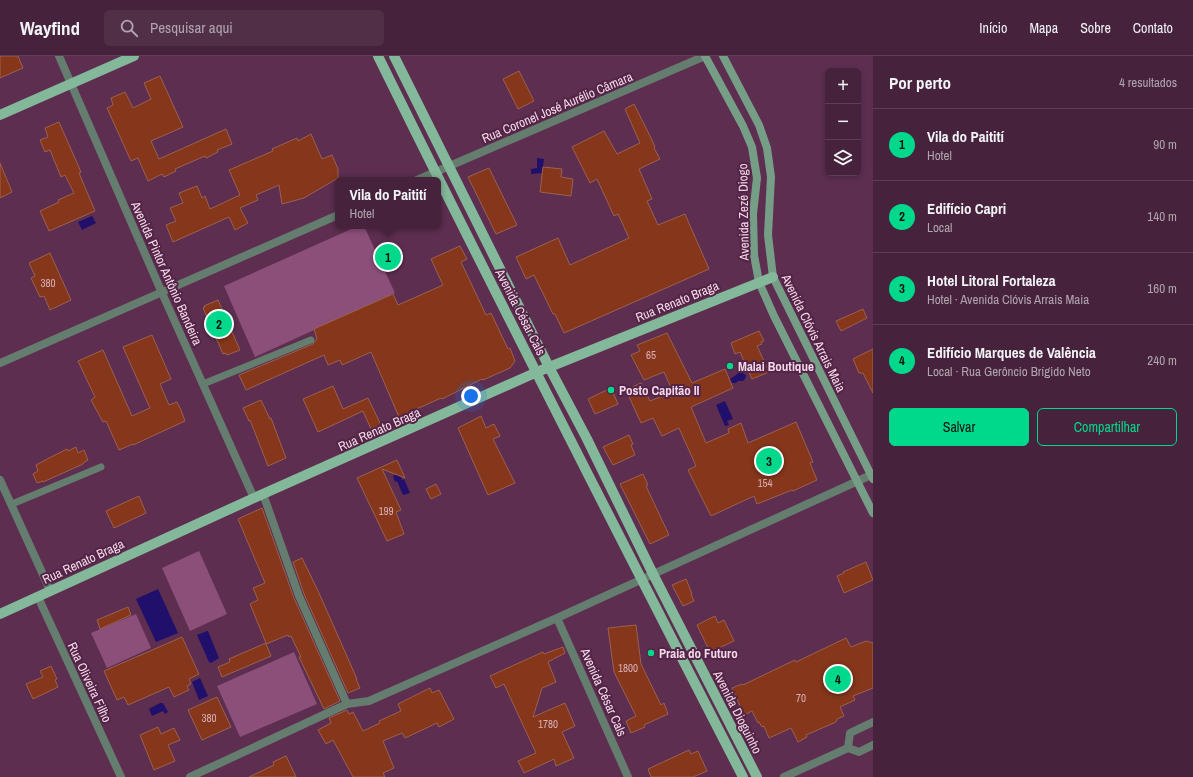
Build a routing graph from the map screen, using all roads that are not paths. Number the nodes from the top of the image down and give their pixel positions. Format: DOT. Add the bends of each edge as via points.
graph roads {
  1 [pos="59,56"];
  2 [pos="134,56"];
  3 [pos="378,56"];
  4 [pos="394,56"];
  5 [pos="706,56"];
  6 [pos="722,56"];
  7 [pos="71,84"];
  8 [pos="0,115"];
  9 [pos="449,167"];
  10 [pos="435,172"];
  11 [pos="424,177"];
  12 [pos="438,177"];
  13 [pos="441,184"];
  14 [pos="335,216"];
  15 [pos="773,277"];
  16 [pos="759,282"];
  17 [pos="162,293"];
  18 [pos="311,340"];
  19 [pos="0,363"];
  20 [pos="549,367"];
  21 [pos="537,372"];
  22 [pos="203,384"];
  23 [pos="101,467"];
  24 [pos="872,477"];
  25 [pos="0,480"];
  26 [pos="856,481"];
  27 [pos="258,496"];
  28 [pos="12,504"];
  29 [pos="873,513"];
  30 [pos="653,574"];
  31 [pos="641,580"];
  32 [pos="50,590"];
  33 [pos="38,597"];
  34 [pos="0,614"];
  35 [pos="557,618"];
  36 [pos="347,704"];
  37 [pos="873,722"];
  38 [pos="873,745"];
  39 [pos="848,748"];
  40 [pos="121,777"];
  41 [pos="190,777"];
  42 [pos="628,777"];
  43 [pos="743,777"];
  44 [pos="757,777"];
  45 [pos="784,777"];
  1 -- 7 [label="street, Avenida Pintor Antônio Bandeira"];
  2 -- 7 [label="main road"];
  3 -- 10 [label="main road, Avenida César Cals"];
  4 -- 9 [label="main road, Avenida César Cals"];
  5 -- 9 [label="street, Rua Coronel José Aurélio Câmara"];
  5 -- 16 [label="main road, Avenida Zezé Diogo" via="752,147 757,178 753,214 754,255"];
  6 -- 15 [label="main road, Avenida Clóvis Arrais Maia" via="758,125 767,148 771,178 768,235"];
  7 -- 8 [label="main road"];
  7 -- 17 [label="street, Avenida Pintor Antônio Bandeira"];
  9 -- 10 [label="street, Rua Coronel José Aurélio Câmara"];
  9 -- 20 [label="main road, Avenida César Cals"];
  10 -- 11 [label="street, Rua Coronel José Aurélio Câmara"];
  10 -- 12 [label="main road, Avenida César Cals"];
  13 -- 21 [label="main road, Avenida César Cals"];
  14 -- 17 [label="street"];
  15 -- 16 [label="main road, Rua Renato Braga"];
  15 -- 24 [label="main road, Avenida Clóvis Arrais Maia"];
  16 -- 20 [label="main road, Rua Renato Braga"];
  16 -- 26 [label="main road, Avenida Clóvis Arrais Maia"];
  17 -- 19 [label="street"];
  17 -- 22 [label="street, Avenida Pintor Antônio Bandeira"];
  18 -- 22 [label="lane"];
  20 -- 21 [label="main road, Rua Renato Braga"];
  20 -- 30 [label="main road, Avenida César Cals"];
  21 -- 27 [label="main road, Rua Renato Braga"];
  21 -- 31 [label="main road, Avenida César Cals"];
  22 -- 27 [label="street, Avenida Pintor Antônio Bandeira"];
  23 -- 28 [label="lane"];
  24 -- 26 [label="street"];
  25 -- 28 [label="street"];
  26 -- 29 [label="main road, Avenida Clóvis Arrais Maia"];
  26 -- 30 [label="street"];
  27 -- 32 [label="main road, Rua Renato Braga"];
  27 -- 36 [label="street, Avenida Pintor Antônio Bandeira" via="286,555 299,596"];
  28 -- 32 [label="street"];
  30 -- 31 [label="street"];
  30 -- 44 [label="main road, Avenida Dioguinho"];
  31 -- 35 [label="street"];
  31 -- 43 [label="main road, Avenida Dioguinho"];
  32 -- 33 [label="main road, Rua Renato Braga"];
  33 -- 34 [label="main road, Rua Renato Braga"];
  33 -- 40 [label="street, Rua Oliveira Filho"];
  35 -- 36 [label="street" via="369,701"];
  35 -- 42 [label="street, Avenida César Cals"];
  36 -- 41 [label="street"];
  37 -- 39 [label="street" via="850,733"];
  38 -- 39 [label="street" via="859,752"];
  39 -- 45 [label="street"];
}
